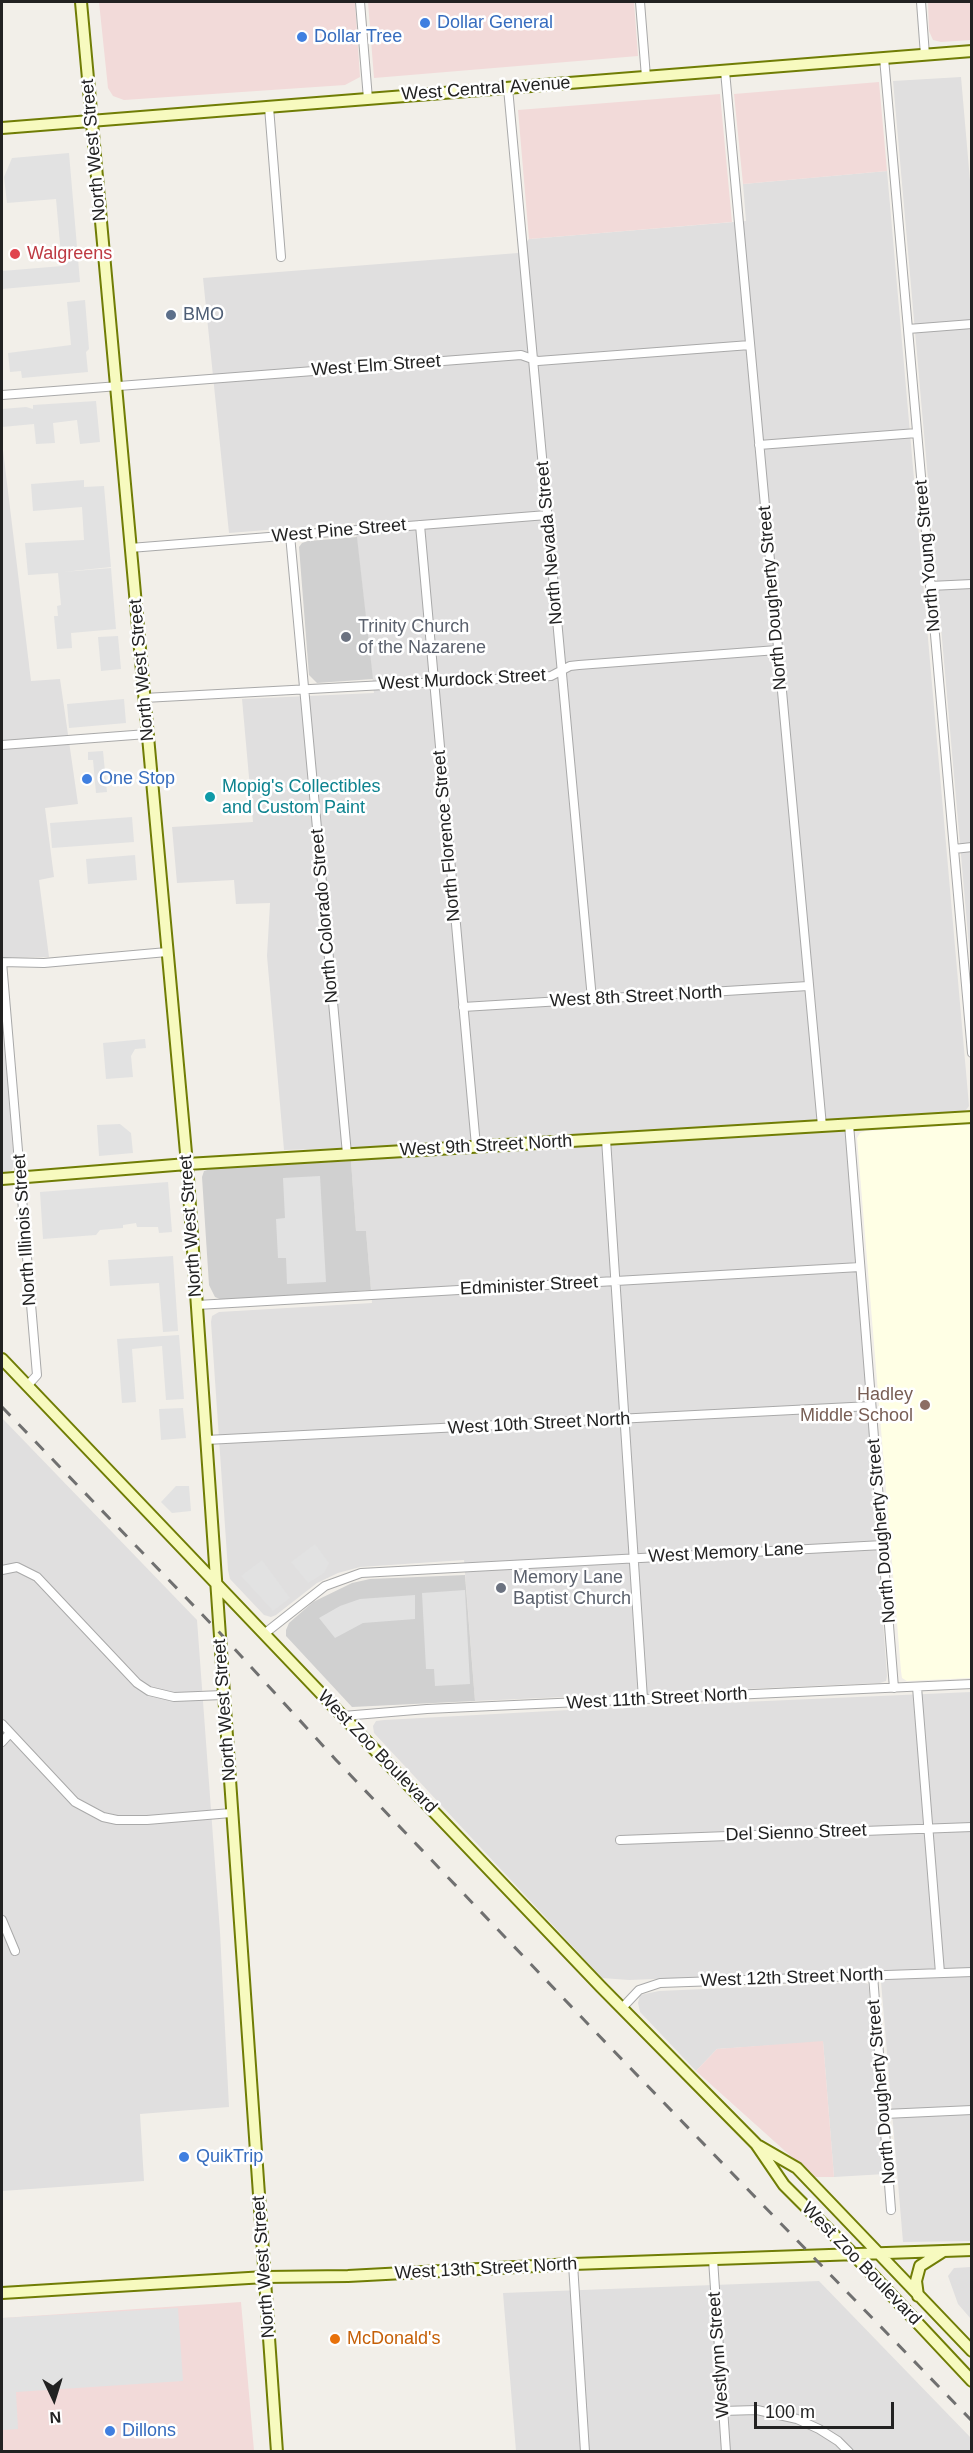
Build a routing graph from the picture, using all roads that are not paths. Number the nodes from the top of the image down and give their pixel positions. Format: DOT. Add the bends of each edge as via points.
graph roads {
  1 [pos="81,2"];
  2 [pos="360,2"];
  3 [pos="640,2"];
  4 [pos="921,2"];
  5 [pos="972,51"];
  6 [pos="925,55"];
  7 [pos="884,58"];
  8 [pos="725,70"];
  9 [pos="646,77"];
  10 [pos="508,88"];
  11 [pos="368,99"];
  12 [pos="269,107"];
  13 [pos="91,121"];
  14 [pos="2,128"];
  15 [pos="281,257"];
  16 [pos="972,324"];
  17 [pos="908,329"];
  18 [pos="750,345"];
  19 [pos="533,359"];
  20 [pos="115,387"];
  21 [pos="2,395"];
  22 [pos="917,434"];
  23 [pos="759,445"];
  24 [pos="547,515"];
  25 [pos="420,525"];
  26 [pos="290,535"];
  27 [pos="130,548"];
  28 [pos="972,584"];
  29 [pos="930,586"];
  30 [pos="777,650"];
  31 [pos="562,671"];
  32 [pos="433,682"];
  33 [pos="304,690"];
  34 [pos="144,698"];
  35 [pos="147,734"];
  36 [pos="2,745"];
  37 [pos="972,847"];
  38 [pos="954,849"];
  39 [pos="167,952"];
  40 [pos="2,962"];
  41 [pos="808,986"];
  42 [pos="592,999"];
  43 [pos="463,1006"];
  44 [pos="972,1053"];
  45 [pos="972,1117"];
  46 [pos="849,1124"];
  47 [pos="822,1126"];
  48 [pos="606,1139"];
  49 [pos="476,1146"];
  50 [pos="347,1154"];
  51 [pos="187,1164"];
  52 [pos="22,1177"];
  53 [pos="2,1179"];
  54 [pos="860,1267"];
  55 [pos="615,1282"];
  56 [pos="197,1305"];
  57 [pos="2,1359"];
  58 [pos="27,1386"];
  59 [pos="872,1406"];
  60 [pos="624,1419"];
  61 [pos="206,1440"];
  62 [pos="883,1545"];
  63 [pos="634,1558"];
  64 [pos="2,1570"];
  65 [pos="216,1583"];
  66 [pos="264,1634"];
  67 [pos="972,1684"];
  68 [pos="917,1687"];
  69 [pos="894,1688"];
  70 [pos="223,1695"];
  71 [pos="643,1699"];
  72 [pos="343,1716"];
  73 [pos="2,1724"];
  74 [pos="10,1733"];
  75 [pos="2,1742"];
  76 [pos="231,1813"];
  77 [pos="972,1827"];
  78 [pos="929,1828"];
  79 [pos="620,1840"];
  80 [pos="2,1920"];
  81 [pos="15,1951"];
  82 [pos="972,1972"];
  83 [pos="940,1973"];
  84 [pos="873,1975"];
  85 [pos="622,2008"];
  86 [pos="972,2110"];
  87 [pos="884,2114"];
  88 [pos="756,2144"];
  89 [pos="891,2210"];
  90 [pos="972,2250"];
  91 [pos="945,2251"];
  92 [pos="877,2253"];
  93 [pos="853,2254"];
  94 [pos="713,2259"];
  95 [pos="573,2264"];
  96 [pos="265,2277"];
  97 [pos="2,2293"];
  98 [pos="918,2296"];
  99 [pos="972,2351"];
  100 [pos="972,2381"];
  101 [pos="722,2411"];
  102 [pos="277,2451"];
  103 [pos="585,2451"];
  104 [pos="726,2451"];
  105 [pos="849,2451"];
  1 -- 13 [label="main road, North West Street"];
  2 -- 11 [label="street"];
  3 -- 9 [label="street"];
  4 -- 6 [label="street"];
  5 -- 6 [label="main road, West Central Avenue"];
  6 -- 7 [label="main road, West Central Avenue"];
  7 -- 8 [label="main road, West Central Avenue"];
  7 -- 17 [label="street, North Young Street"];
  8 -- 9 [label="main road, West Central Avenue"];
  8 -- 18 [label="street, North Dougherty Street"];
  9 -- 10 [label="main road, West Central Avenue"];
  10 -- 11 [label="main road, West Central Avenue"];
  10 -- 19 [label="street, North Nevada Street"];
  11 -- 12 [label="main road, West Central Avenue"];
  12 -- 13 [label="main road, West Central Avenue"];
  12 -- 15 [label="street"];
  13 -- 14 [label="main road, West Central Avenue"];
  13 -- 20 [label="main road, North West Street"];
  16 -- 17 [label="street"];
  17 -- 22 [label="street, North Young Street"];
  18 -- 19 [label="street, West Elm Street"];
  18 -- 23 [label="street, North Dougherty Street"];
  19 -- 20 [label="street, West Elm Street" via="521,355"];
  19 -- 24 [label="street, North Nevada Street"];
  20 -- 21 [label="street, West Elm Street"];
  20 -- 27 [label="main road, North West Street"];
  22 -- 23 [label="street"];
  22 -- 29 [label="street, North Young Street"];
  23 -- 30 [label="street, North Dougherty Street"];
  24 -- 25 [label="street, West Pine Street"];
  24 -- 31 [label="street, North Nevada Street"];
  25 -- 26 [label="street, West Pine Street"];
  25 -- 32 [label="street, North Florence Street"];
  26 -- 27 [label="street, West Pine Street"];
  26 -- 33 [label="street, North Colorado Street"];
  27 -- 34 [label="main road, North West Street"];
  28 -- 29 [label="street"];
  29 -- 38 [label="street, North Young Street"];
  30 -- 31 [label="street, West Murdock Street" via="579,665"];
  30 -- 41 [label="street, North Dougherty Street"];
  31 -- 32 [label="street, West Murdock Street" via="551,676"];
  31 -- 42 [label="street, North Nevada Street"];
  32 -- 33 [label="street, West Murdock Street"];
  32 -- 43 [label="street, North Florence Street"];
  33 -- 34 [label="street, West Murdock Street"];
  33 -- 50 [label="street, North Colorado Street"];
  34 -- 35 [label="main road, North West Street"];
  35 -- 36 [label="street"];
  35 -- 39 [label="main road, North West Street"];
  37 -- 38 [label="street"];
  38 -- 44 [label="street, North Young Street"];
  39 -- 40 [label="street" via="44,963"];
  39 -- 51 [label="main road, North West Street"];
  40 -- 52 [label="street, North Illinois Street"];
  41 -- 42 [label="street, West 8th Street North"];
  41 -- 47 [label="street, North Dougherty Street"];
  42 -- 43 [label="street, West 8th Street North"];
  43 -- 49 [label="street, North Florence Street"];
  45 -- 46 [label="main road, West 9th Street North"];
  46 -- 47 [label="main road, West 9th Street North"];
  46 -- 54 [label="street, North Dougherty Street"];
  47 -- 48 [label="main road, West 9th Street North"];
  48 -- 49 [label="main road, West 9th Street North"];
  48 -- 55 [label="street"];
  49 -- 50 [label="main road, West 9th Street North"];
  50 -- 51 [label="main road, West 9th Street North"];
  51 -- 52 [label="main road, West 9th Street North"];
  51 -- 56 [label="main road, North West Street"];
  52 -- 53 [label="main road, West 9th Street North"];
  52 -- 58 [label="street, North Illinois Street" via="37,1375"];
  54 -- 55 [label="street, Edminister Street"];
  54 -- 59 [label="street, North Dougherty Street"];
  55 -- 56 [label="street, Edminister Street"];
  55 -- 60 [label="street"];
  56 -- 61 [label="main road, North West Street"];
  57 -- 58 [label="main road, West Zoo Boulevard"];
  58 -- 65 [label="main road, West Zoo Boulevard"];
  59 -- 60 [label="street, West 10th Street North"];
  59 -- 62 [label="street, North Dougherty Street"];
  60 -- 61 [label="street, West 10th Street North"];
  60 -- 63 [label="street"];
  61 -- 65 [label="main road, North West Street"];
  62 -- 63 [label="street, West Memory Lane"];
  62 -- 69 [label="street, North Dougherty Street"];
  63 -- 66 [label="street, West Memory Lane" via="361,1573 325,1586"];
  63 -- 71 [label="street"];
  64 -- 70 [label="street" via="17,1567 37,1577 149,1691 174,1697"];
  65 -- 66 [label="main road, West Zoo Boulevard"];
  65 -- 70 [label="main road, North West Street"];
  66 -- 72 [label="main road, West Zoo Boulevard"];
  67 -- 68 [label="street, West 11th Street North"];
  68 -- 69 [label="street, West 11th Street North"];
  68 -- 78 [label="street"];
  69 -- 71 [label="street, West 11th Street North"];
  70 -- 76 [label="main road, North West Street"];
  71 -- 72 [label="street, West 11th Street North"];
  72 -- 85 [label="main road, West Zoo Boulevard"];
  73 -- 74 [label="street"];
  74 -- 75 [label="street"];
  74 -- 76 [label="street" via="75,1802 104,1817 147,1820"];
  76 -- 96 [label="main road, North West Street"];
  77 -- 78 [label="street, Del Sienno Street"];
  78 -- 79 [label="street, Del Sienno Street"];
  78 -- 83 [label="street"];
  80 -- 81 [label="street"];
  82 -- 83 [label="street, West 12th Street North"];
  83 -- 84 [label="street, West 12th Street North"];
  84 -- 85 [label="street, West 12th Street North" via="660,1983 639,1990"];
  84 -- 87 [label="street, North Dougherty Street"];
  85 -- 88 [label="main road, West Zoo Boulevard"];
  86 -- 87 [label="street"];
  87 -- 89 [label="street, North Dougherty Street"];
  88 -- 92 [label="main road, West Zoo Boulevard" via="797,2168"];
  88 -- 93 [label="main road, West Zoo Boulevard" via="784,2185"];
  90 -- 91 [label="main road, West 13th Street North"];
  91 -- 92 [label="main road, West 13th Street North"];
  91 -- 98 [label="main road" via="920,2266"];
  92 -- 93 [label="main road, West 13th Street North"];
  92 -- 98 [label="main road, West Zoo Boulevard"];
  93 -- 94 [label="main road, West 13th Street North"];
  93 -- 100 [label="main road, West Zoo Boulevard"];
  94 -- 95 [label="main road, West 13th Street North"];
  94 -- 101 [label="street, Westlynn Street"];
  95 -- 96 [label="main road, West 13th Street North"];
  95 -- 103 [label="street"];
  96 -- 97 [label="main road, West 13th Street North"];
  96 -- 102 [label="main road, North West Street"];
  98 -- 99 [label="main road, West Zoo Boulevard"];
  101 -- 104 [label="street, Westlynn Street"];
  101 -- 105 [label="street" via="757,2410 797,2420 819,2429"];
}
